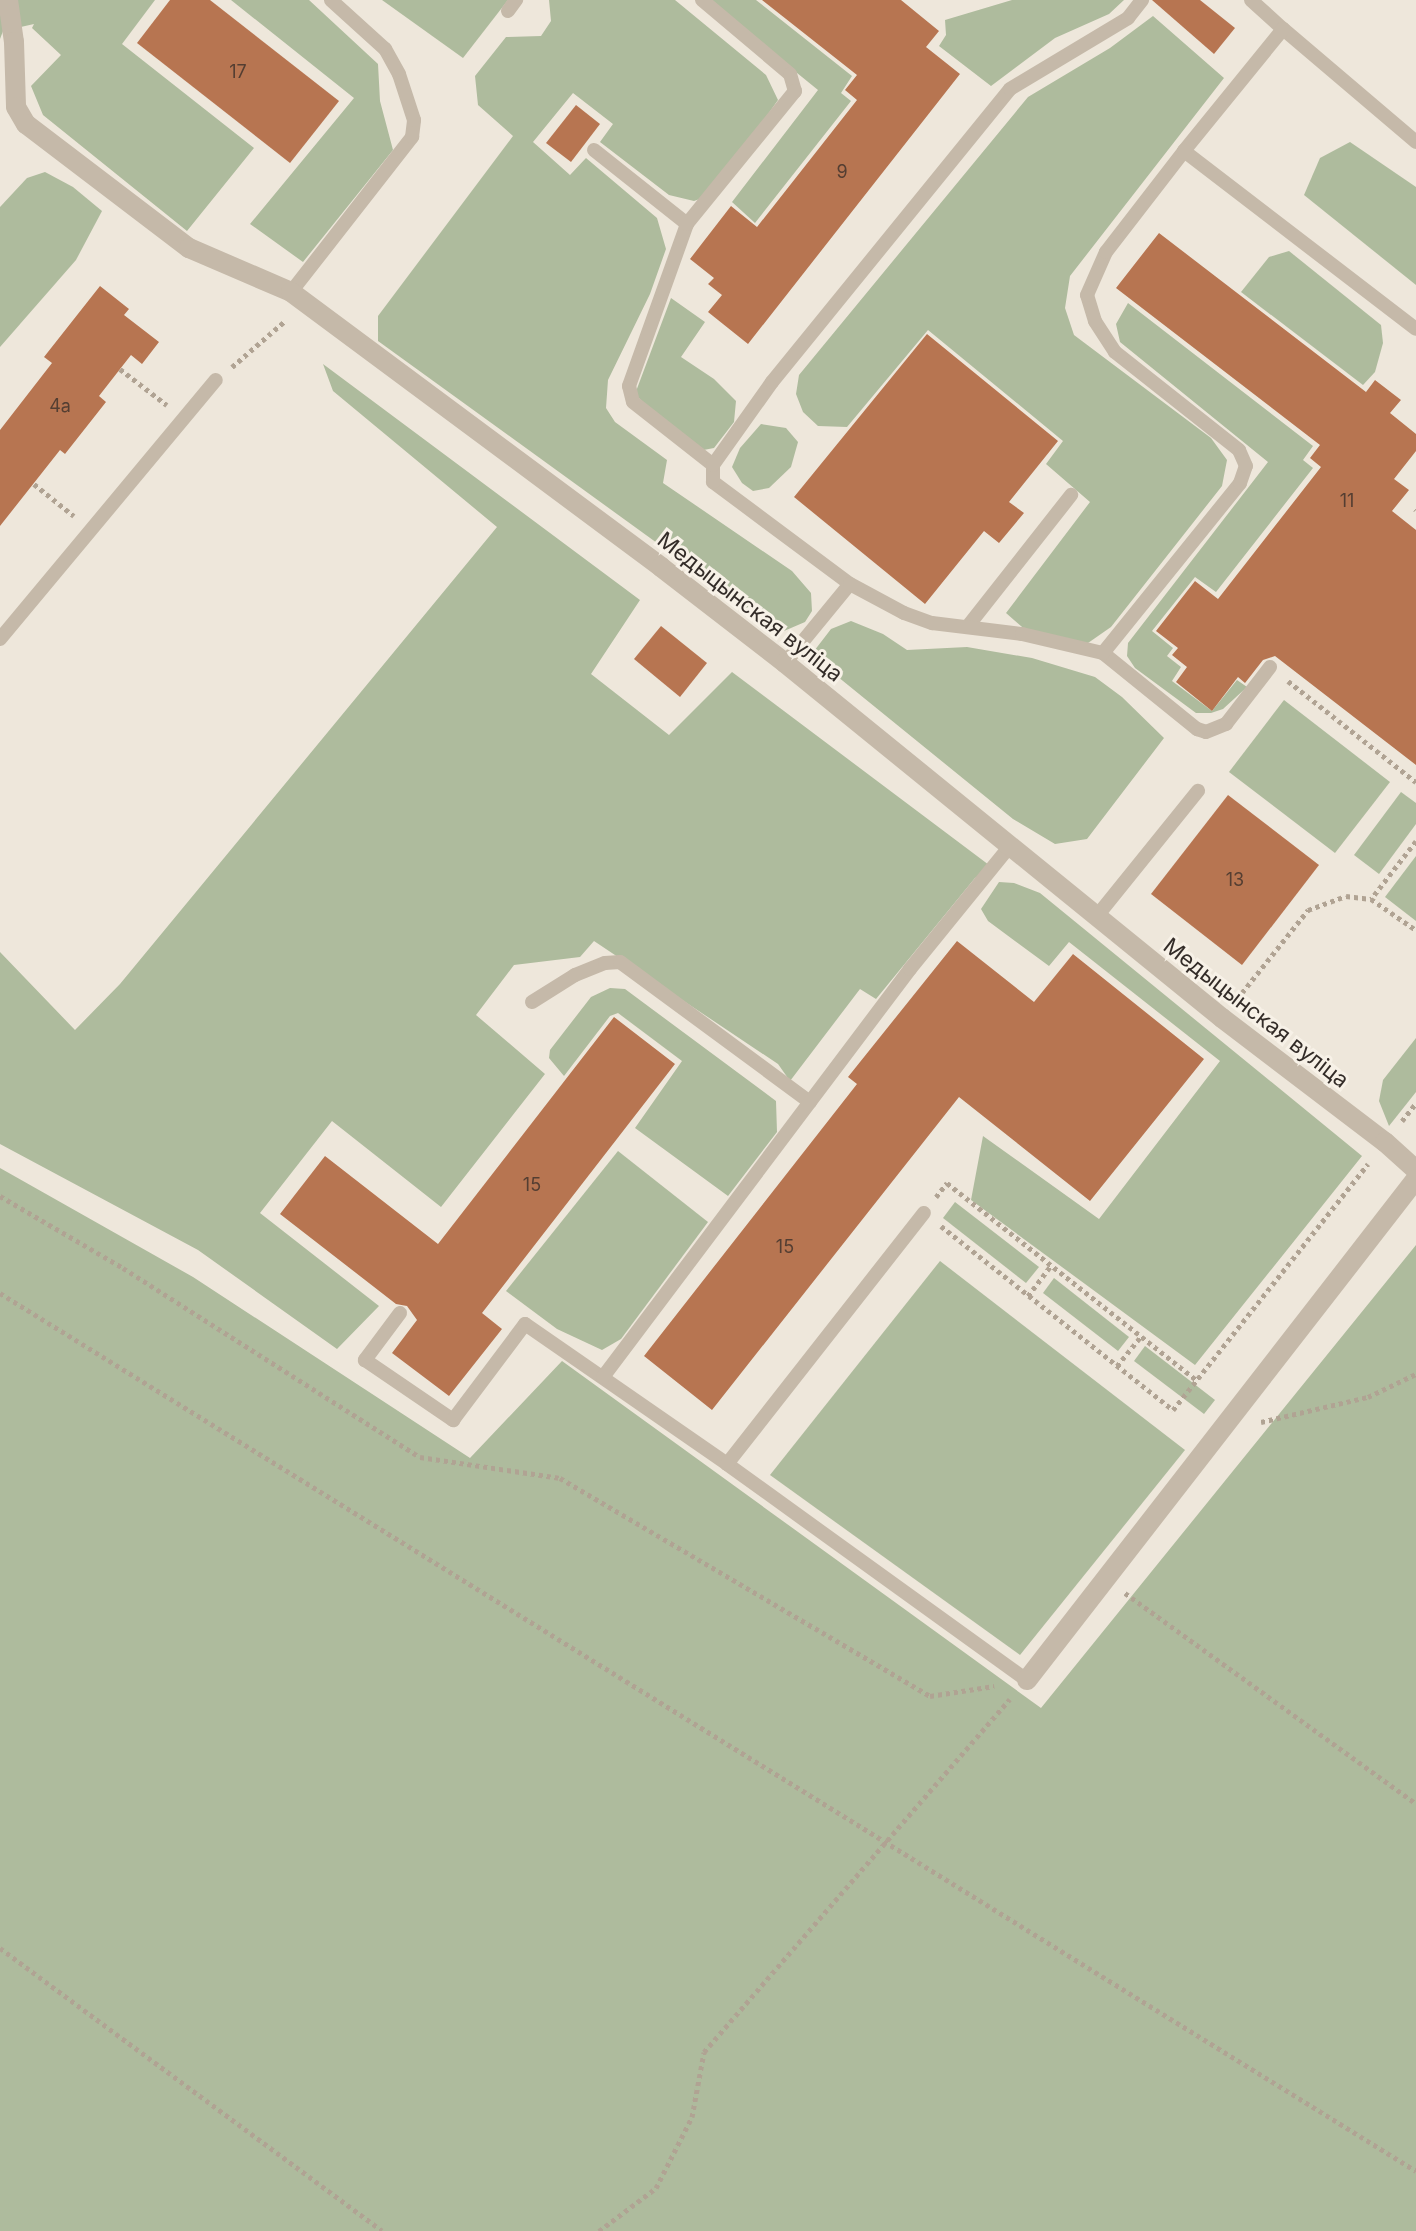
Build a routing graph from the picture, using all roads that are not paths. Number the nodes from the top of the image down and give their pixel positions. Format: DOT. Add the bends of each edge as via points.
graph roads {
  1 [pos="8,0"];
  2 [pos="331,0"];
  3 [pos="702,0"];
  4 [pos="1142,0"];
  5 [pos="1251,0"];
  6 [pos="1283,29"];
  7 [pos="1416,142"];
  8 [pos="594,150"];
  9 [pos="1184,151"];
  10 [pos="687,224"];
  11 [pos="298,297"];
  12 [pos="1416,329"];
  13 [pos="216,380"];
  14 [pos="713,465"];
  15 [pos="1071,495"];
  16 [pos="850,584"];
  17 [pos="6,621"];
  18 [pos="968,626"];
  19 [pos="0,639"];
  20 [pos="1103,653"];
  21 [pos="785,663"];
  22 [pos="1270,667"];
  23 [pos="1198,791"];
  24 [pos="1010,846"];
  25 [pos="1097,916"];
  26 [pos="532,1002"];
  27 [pos="810,1102"];
  28 [pos="1416,1170"];
  29 [pos="1416,1179"];
  30 [pos="924,1213"];
  31 [pos="400,1313"];
  32 [pos="603,1377"];
  33 [pos="727,1464"];
  34 [pos="1027,1680"];
  1 -- 11 [label="street, Медыцынская вуліца" via="16,107 26,124 189,248"];
  2 -- 11 [label="lane" via="385,49 414,120 412,137"];
  3 -- 10 [label="lane" via="790,74 795,91"];
  4 -- 14 [label="lane" via="1128,18 1010,89 772,382"];
  5 -- 6 [label="lane"];
  6 -- 7 [label="lane"];
  6 -- 9 [label="lane"];
  8 -- 10 [label="lane"];
  9 -- 12 [label="lane"];
  9 -- 20 [label="lane" via="1106,252 1087,295 1095,321 1115,352 1239,450 1246,466 1240,483"];
  10 -- 14 [label="lane" via="629,386 633,402"];
  11 -- 21 [label="street, Медыцынская вуліца"];
  13 -- 17 [label="lane" via="91,530"];
  14 -- 16 [label="lane" via="713,482"];
  15 -- 18 [label="lane"];
  16 -- 18 [label="lane" via="932,623"];
  16 -- 21 [label="lane"];
  17 -- 19 [label="lane"];
  18 -- 20 [label="lane"];
  20 -- 22 [label="lane" via="1206,732 1226,724"];
  21 -- 24 [label="street, Медыцынская вуліца"];
  23 -- 25 [label="lane"];
  24 -- 25 [label="street, Медыцынская вуліца"];
  24 -- 27 [label="lane"];
  25 -- 28 [label="street, Медыцынская вуліца"];
  26 -- 27 [label="lane" via="575,975 620,962"];
  27 -- 32 [label="lane"];
  29 -- 34 [label="street"];
  30 -- 33 [label="lane"];
  31 -- 32 [label="lane" via="365,1360 453,1420 525,1324"];
  32 -- 33 [label="lane"];
  33 -- 34 [label="lane"];
}
